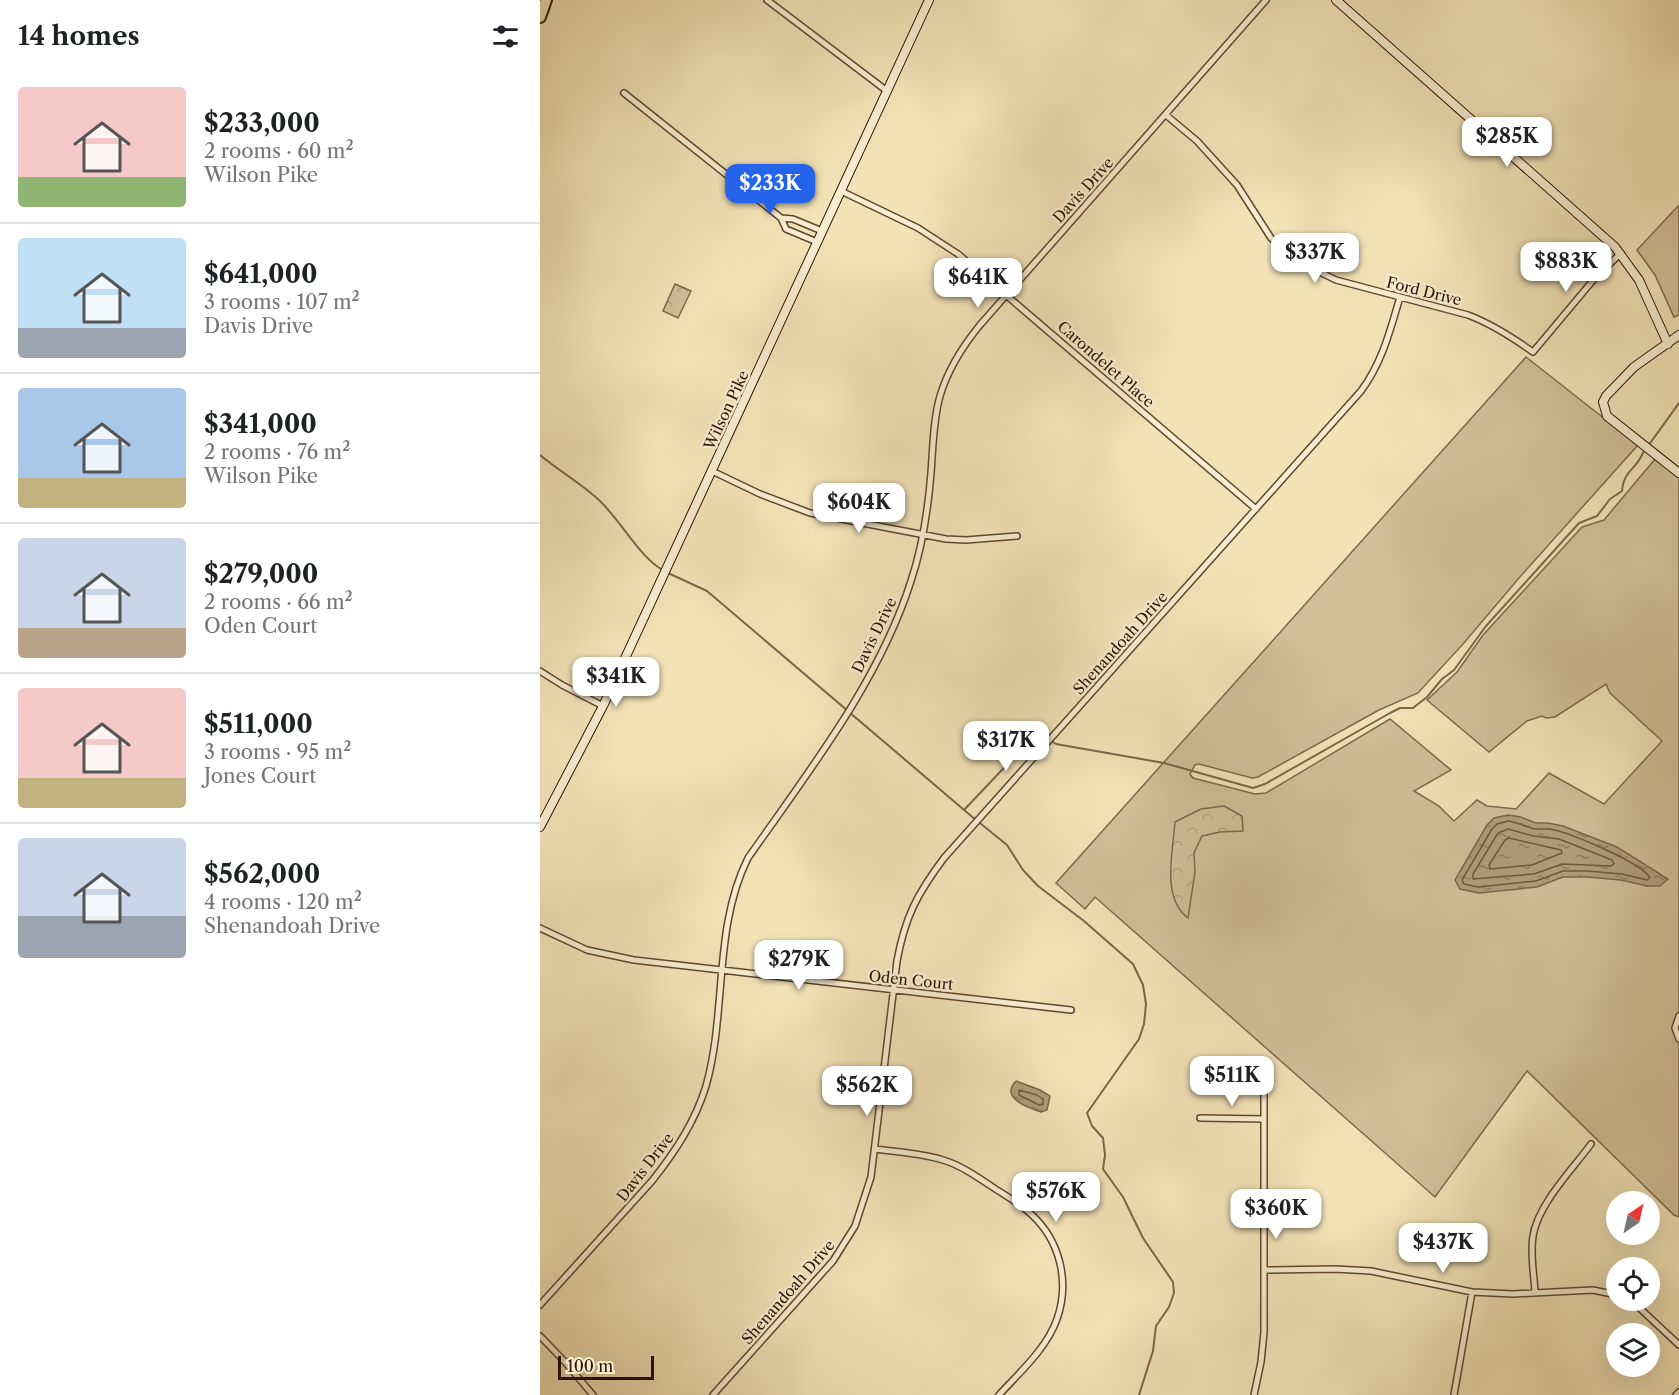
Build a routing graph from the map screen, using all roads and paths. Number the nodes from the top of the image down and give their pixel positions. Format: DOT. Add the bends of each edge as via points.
graph roads {
  1 [pos="546,0"];
  2 [pos="767,0"];
  3 [pos="928,0"];
  4 [pos="1266,0"];
  5 [pos="1336,0"];
  6 [pos="540,17"];
  7 [pos="887,91"];
  8 [pos="624,93"];
  9 [pos="1166,115"];
  10 [pos="841,191"];
  11 [pos="781,218"];
  12 [pos="822,231"];
  13 [pos="817,242"];
  14 [pos="1621,253"];
  15 [pos="1007,294"];
  16 [pos="1400,297"];
  17 [pos="1679,334"];
  18 [pos="1679,343"];
  19 [pos="1668,344"];
  20 [pos="712,471"];
  21 [pos="1679,473"];
  22 [pos="1256,509"];
  23 [pos="923,535"];
  24 [pos="1017,536"];
  25 [pos="540,671"];
  26 [pos="603,706"];
  27 [pos="540,827"];
  28 [pos="540,928"];
  29 [pos="723,970"];
  30 [pos="892,991"];
  31 [pos="1071,1010"];
  32 [pos="1679,1016"];
  33 [pos="1679,1039"];
  34 [pos="1264,1082"];
  35 [pos="1200,1118"];
  36 [pos="1264,1119"];
  37 [pos="1591,1144"];
  38 [pos="875,1149"];
  39 [pos="1264,1270"];
  40 [pos="1472,1292"];
  41 [pos="1535,1292"];
  42 [pos="1606,1293"];
  43 [pos="540,1305"];
  44 [pos="1643,1311"];
  45 [pos="540,1336"];
  46 [pos="1679,1345"];
  47 [pos="593,1395"];
  48 [pos="713,1395"];
  49 [pos="999,1395"];
  50 [pos="1254,1395"];
  51 [pos="1454,1395"];
  1 -- 6 [label="highway"];
  2 -- 7 [label="street"];
  3 -- 7 [label="main road, Wilson Pike"];
  4 -- 9 [label="street, Davis Drive"];
  5 -- 14 [label="main road"];
  7 -- 10 [label="main road, Wilson Pike"];
  8 -- 11 [label="street"];
  9 -- 15 [label="street, Davis Drive"];
  9 -- 16 [label="street, Ford Drive" via="1197,141 1237,185 1271,237 1297,261 1336,280"];
  10 -- 12 [label="main road, Wilson Pike"];
  10 -- 15 [label="street, Carondelet Place" via="932,236"];
  11 -- 12 [label="street"];
  11 -- 13 [label="street" via="786,229"];
  12 -- 13 [label="main road, Wilson Pike"];
  13 -- 20 [label="main road, Wilson Pike"];
  14 -- 16 [label="street, Ford Drive" via="1589,283 1533,352 1484,321"];
  14 -- 19 [label="main road" via="1639,280"];
  15 -- 22 [label="street, Carondelet Place"];
  15 -- 23 [label="street, Davis Drive" via="967,341 946,378 936,413"];
  16 -- 22 [label="street, Shenandoah Drive" via="1374,374"];
  17 -- 19 [label="main road"];
  18 -- 19 [label="main road"];
  19 -- 21 [label="main road" via="1634,367 1605,396 1603,407 1607,416"];
  20 -- 23 [label="street" via="810,513"];
  20 -- 26 [label="main road, Wilson Pike"];
  22 -- 30 [label="street, Shenandoah Drive" via="944,858 917,896 902,935"];
  23 -- 24 [label="street" via="966,540"];
  23 -- 29 [label="street, Davis Drive" via="892,631 850,706 737,880"];
  25 -- 26 [label="street"];
  26 -- 27 [label="main road, Wilson Pike"];
  28 -- 29 [label="street, Oden Court" via="587,950 614,957"];
  29 -- 30 [label="street, Oden Court"];
  29 -- 43 [label="street, Davis Drive" via="706,1085 681,1142 652,1181"];
  30 -- 31 [label="street, Oden Court"];
  30 -- 38 [label="street, Shenandoah Drive"];
  32 -- 33 [label="street" via="1675,1029"];
  34 -- 36 [label="street"];
  35 -- 36 [label="street"];
  36 -- 39 [label="street"];
  37 -- 41 [label="street" via="1537,1220 1532,1248"];
  38 -- 48 [label="street, Shenandoah Drive" via="862,1208 846,1242"];
  38 -- 49 [label="street" via="944,1160 969,1171 1031,1214 1049,1233 1063,1277 1058,1318 1038,1352"];
  39 -- 40 [label="street" via="1371,1270"];
  39 -- 50 [label="street" via="1264,1332"];
  40 -- 41 [label="street"];
  40 -- 51 [label="street"];
  41 -- 42 [label="street"];
  44 -- 46 [label="street"];
  45 -- 47 [label="street"];
}
